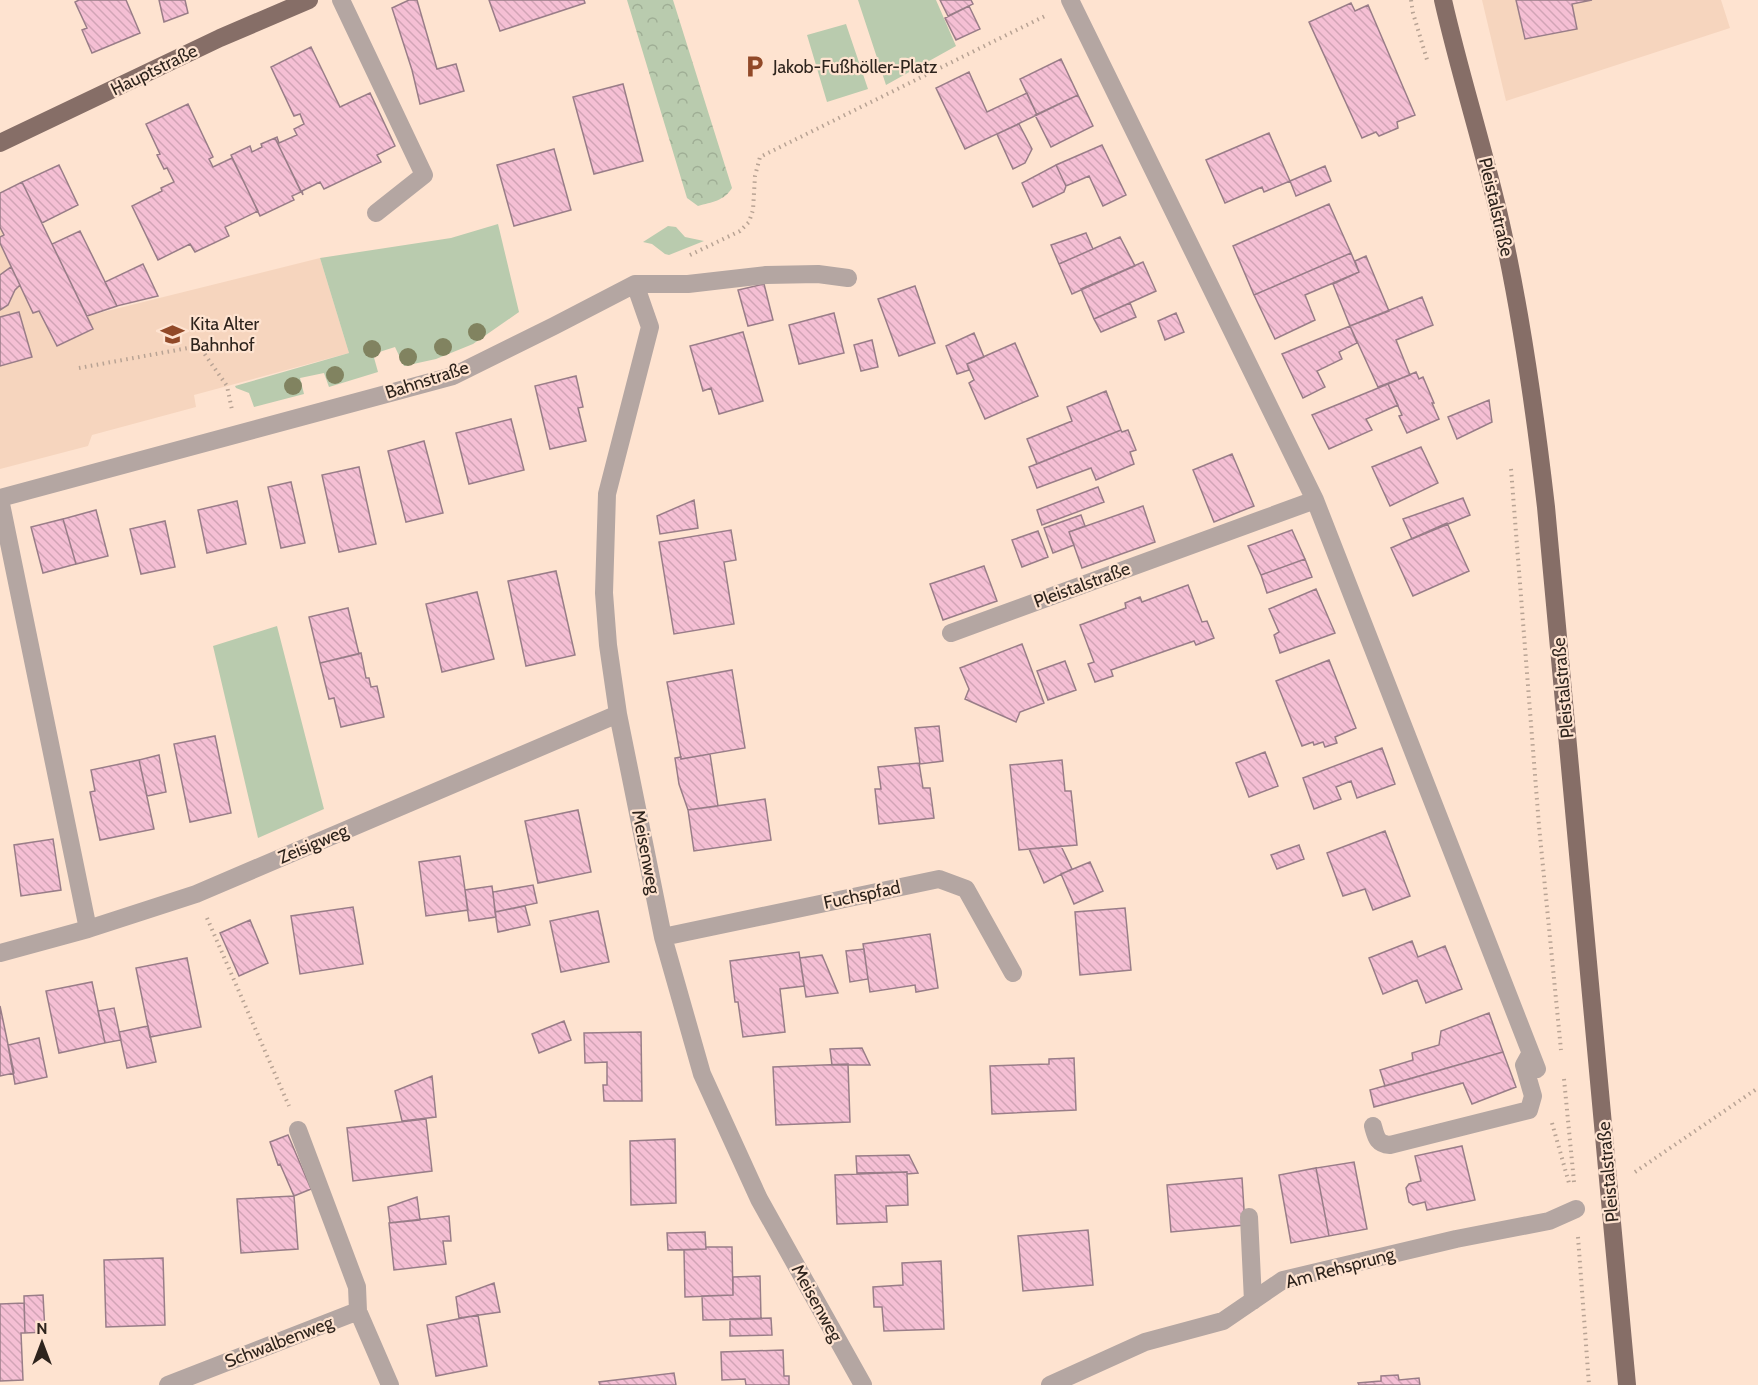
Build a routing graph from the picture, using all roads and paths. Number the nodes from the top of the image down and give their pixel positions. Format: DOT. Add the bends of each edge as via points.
graph roads {
  1 [pos="309,0"];
  2 [pos="341,0"];
  3 [pos="1411,0"];
  4 [pos="1443,0"];
  5 [pos="1071,2"];
  6 [pos="1430,70"];
  7 [pos="0,143"];
  8 [pos="376,213"];
  9 [pos="688,256"];
  10 [pos="848,278"];
  11 [pos="635,284"];
  12 [pos="79,368"];
  13 [pos="238,434"];
  14 [pos="1511,461"];
  15 [pos="0,498"];
  16 [pos="1315,500"];
  17 [pos="951,633"];
  18 [pos="618,714"];
  19 [pos="196,894"];
  20 [pos="88,929"];
  21 [pos="663,937"];
  22 [pos="0,953"];
  23 [pos="1013,973"];
  24 [pos="1562,1058"];
  25 [pos="1563,1070"];
  26 [pos="1758,1088"];
  27 [pos="1552,1123"];
  28 [pos="1373,1126"];
  29 [pos="298,1130"];
  30 [pos="1609,1191"];
  31 [pos="1576,1209"];
  32 [pos="1249,1217"];
  33 [pos="1253,1301"];
  34 [pos="358,1311"];
  35 [pos="168,1385"];
  36 [pos="390,1385"];
  37 [pos="863,1385"];
  38 [pos="1050,1385"];
  39 [pos="1589,1385"];
  40 [pos="1627,1385"];
  1 -- 7 [label="main road, Hauptstraße"];
  2 -- 8 [label="street" via="424,174"];
  3 -- 6 [label="path"];
  4 -- 30 [label="main road, Pleistalstraße" via="1502,225 1532,386"];
  5 -- 9 [label="path" via="760,157 749,222 740,231"];
  5 -- 16 [label="street"];
  10 -- 11 [label="street, Bahnstraße" via="766,275 688,284"];
  11 -- 13 [label="street, Bahnstraße" via="453,376"];
  11 -- 18 [label="street, Meisenweg" via="650,327 607,494 604,593"];
  12 -- 13 [label="path" via="199,346 227,386"];
  13 -- 15 [label="street, Bahnstraße"];
  14 -- 24 [label="path" via="1538,814"];
  15 -- 20 [label="street"];
  16 -- 17 [label="street, Pleistalstraße"];
  16 -- 28 [label="street" via="1534,1061 1524,1065 1533,1096 1529,1110 1390,1145 1376,1139"];
  18 -- 19 [label="street, Zeisigweg"];
  18 -- 21 [label="street, Meisenweg"];
  19 -- 20 [label="street, Zeisigweg"];
  19 -- 29 [label="path"];
  20 -- 22 [label="street, Zeisigweg"];
  21 -- 23 [label="street, Fuchspfad" via="939,879 966,889"];
  21 -- 37 [label="street, Meisenweg" via="702,1074 759,1199"];
  25 -- 31 [label="path"];
  26 -- 30 [label="path"];
  27 -- 31 [label="path"];
  29 -- 34 [label="street" via="357,1287"];
  30 -- 40 [label="main road, Pleistalstraße"];
  31 -- 33 [label="street, Am Rehsprung" via="1550,1221 1283,1280"];
  31 -- 39 [label="path"];
  32 -- 33 [label="street"];
  33 -- 38 [label="street, Am Rehsprung" via="1223,1321 1145,1342"];
  34 -- 35 [label="street, Schwalbenweg"];
  34 -- 36 [label="street"];
}
